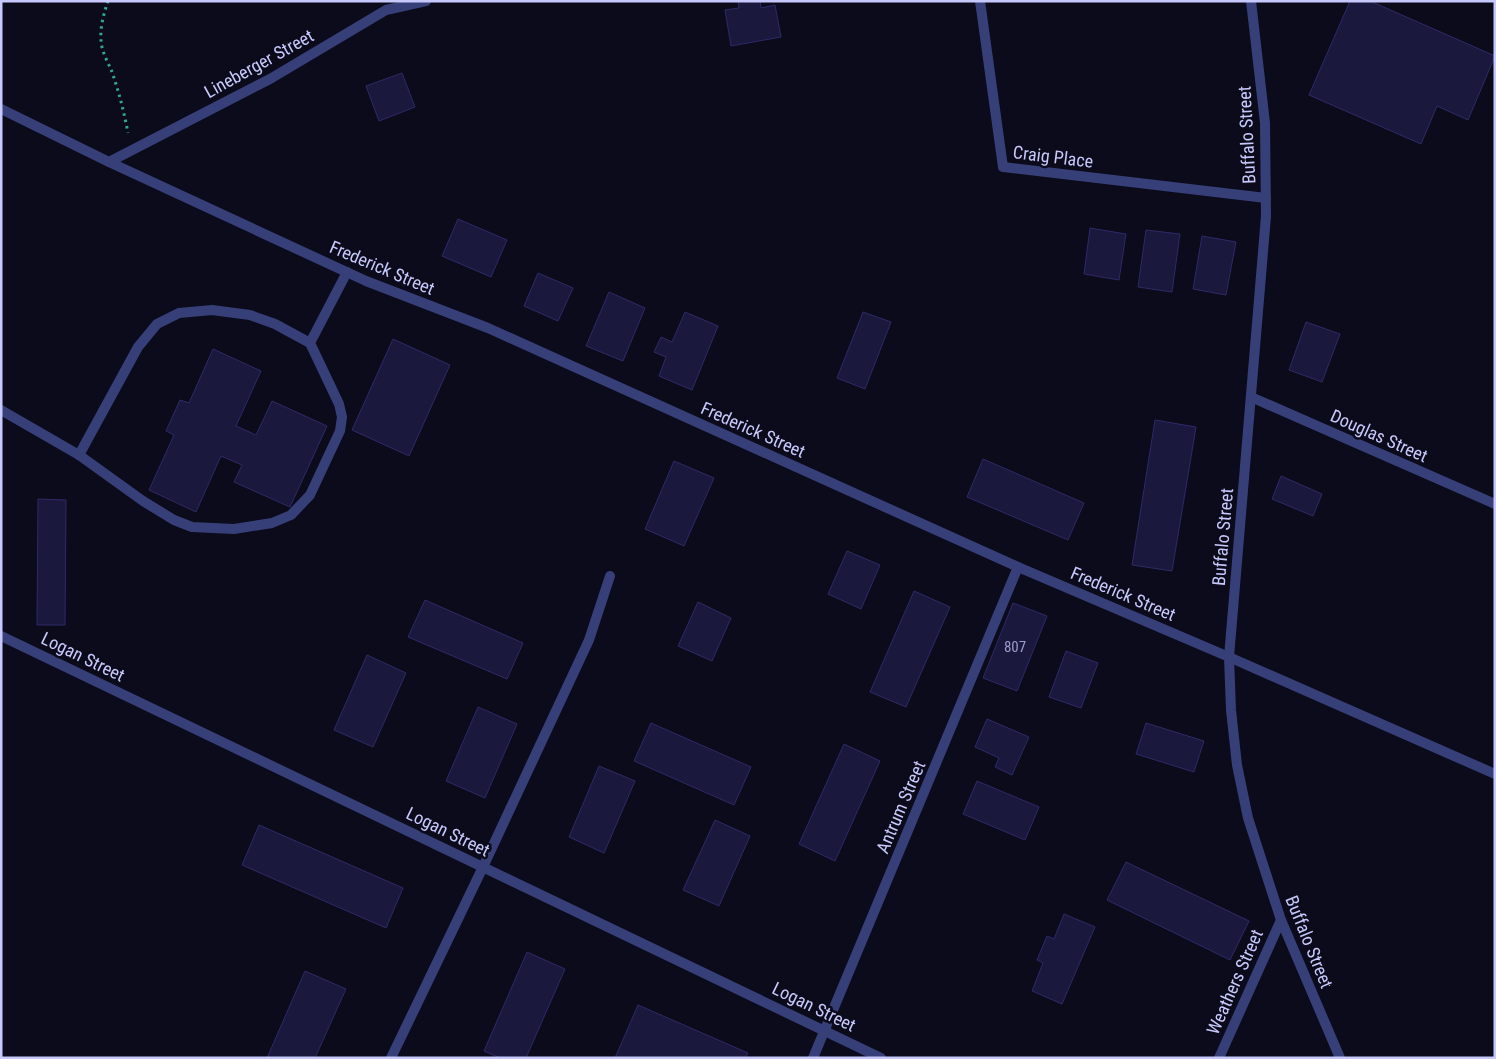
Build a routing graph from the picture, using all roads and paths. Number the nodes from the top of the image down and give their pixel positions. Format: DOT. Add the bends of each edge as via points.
graph roads {
  1 [pos="108,1"];
  2 [pos="426,1"];
  3 [pos="980,1"];
  4 [pos="1251,1"];
  5 [pos="387,6"];
  6 [pos="1,109"];
  7 [pos="130,151"];
  8 [pos="110,162"];
  9 [pos="1266,198"];
  10 [pos="347,272"];
  11 [pos="310,343"];
  12 [pos="1251,397"];
  13 [pos="1,410"];
  14 [pos="79,456"];
  15 [pos="1495,504"];
  16 [pos="1018,567"];
  17 [pos="610,576"];
  18 [pos="1,636"];
  19 [pos="1229,657"];
  20 [pos="1495,774"];
  21 [pos="483,867"];
  22 [pos="1281,920"];
  23 [pos="825,1031"];
  24 [pos="390,1058"];
  25 [pos="813,1058"];
  26 [pos="881,1058"];
  27 [pos="1219,1058"];
  28 [pos="1340,1058"];
  1 -- 7 [label="path" via="101,40 125,114"];
  2 -- 5 [label="street, Lineberger Street"];
  3 -- 9 [label="street, Craig Place" via="1003,167"];
  4 -- 9 [label="street, Buffalo Street" via="1265,123"];
  5 -- 7 [label="street, Lineberger Street" via="270,79"];
  6 -- 8 [label="street, Frederick Street"];
  7 -- 8 [label="street, Lineberger Street"];
  8 -- 10 [label="street, Frederick Street"];
  9 -- 12 [label="street, Buffalo Street"];
  10 -- 11 [label="street"];
  10 -- 16 [label="street, Frederick Street" via="488,328"];
  11 -- 14 [label="street" via="250,315 212,310 179,313 157,324 138,347"];
  11 -- 14 [label="street" via="342,417 340,431 310,495 291,515 272,523 234,530 192,527 142,501"];
  12 -- 15 [label="street, Douglas Street"];
  12 -- 19 [label="street, Buffalo Street"];
  13 -- 14 [label="street"];
  16 -- 19 [label="street, Frederick Street"];
  16 -- 23 [label="street, Antrum Street"];
  17 -- 21 [label="street" via="588,640"];
  18 -- 21 [label="street, Logan Street"];
  19 -- 20 [label="street, Frederick Street"];
  19 -- 22 [label="street, Buffalo Street" via="1237,765 1248,818"];
  21 -- 23 [label="street, Logan Street"];
  21 -- 24 [label="street"];
  22 -- 27 [label="street, Weathers Street"];
  22 -- 28 [label="street, Buffalo Street"];
  23 -- 25 [label="street, Antrum Street"];
  23 -- 26 [label="street, Logan Street"];
}
